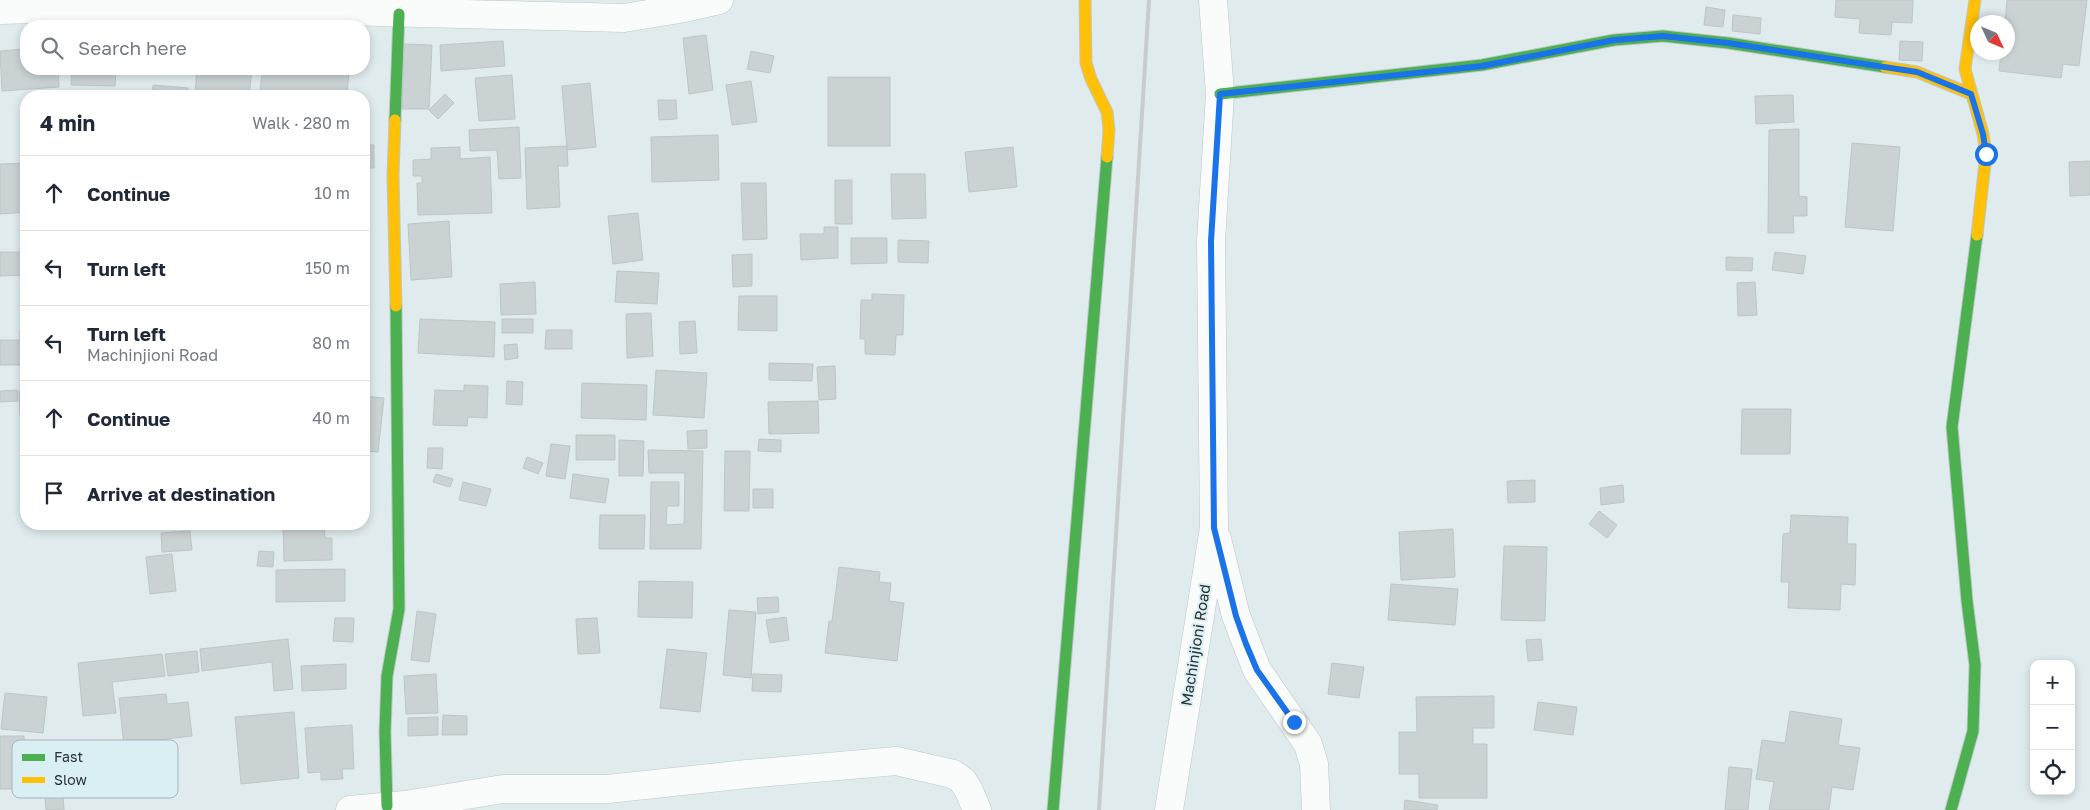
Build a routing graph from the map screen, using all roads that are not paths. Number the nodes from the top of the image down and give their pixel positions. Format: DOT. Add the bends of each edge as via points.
graph roads {
  1 [pos="719,0"];
  2 [pos="1085,0"];
  3 [pos="1213,0"];
  4 [pos="1975,0"];
  5 [pos="0,10"];
  6 [pos="399,14"];
  7 [pos="1220,94"];
  8 [pos="1971,94"];
  9 [pos="1214,528"];
  10 [pos="399,807"];
  11 [pos="350,810"];
  12 [pos="977,810"];
  13 [pos="1053,810"];
  14 [pos="1169,810"];
  15 [pos="1316,810"];
  16 [pos="1951,810"];
  1 -- 6 [label="street" via="624,18"];
  2 -- 13 [label="street" via="1088,71 1105,104 1109,130"];
  3 -- 7 [label="street, Machinjioni Road"];
  4 -- 8 [label="street" via="1965,69"];
  5 -- 6 [label="street" via="145,6"];
  6 -- 10 [label="street" via="393,175 400,574 399,609 387,676 385,732"];
  7 -- 8 [label="street" via="1482,66 1614,40 1663,36 1917,72"];
  7 -- 9 [label="street, Machinjioni Road" via="1211,241"];
  8 -- 16 [label="street" via="1983,134 1985,176 1952,427 1975,665 1974,712 1973,731"];
  9 -- 14 [label="street, Machinjioni Road"];
  9 -- 15 [label="street" via="1236,616 1253,661 1308,744 1314,764"];
  10 -- 11 [label="street"];
  10 -- 12 [label="street" via="502,789 608,789 896,761 953,774 970,791"];
}
